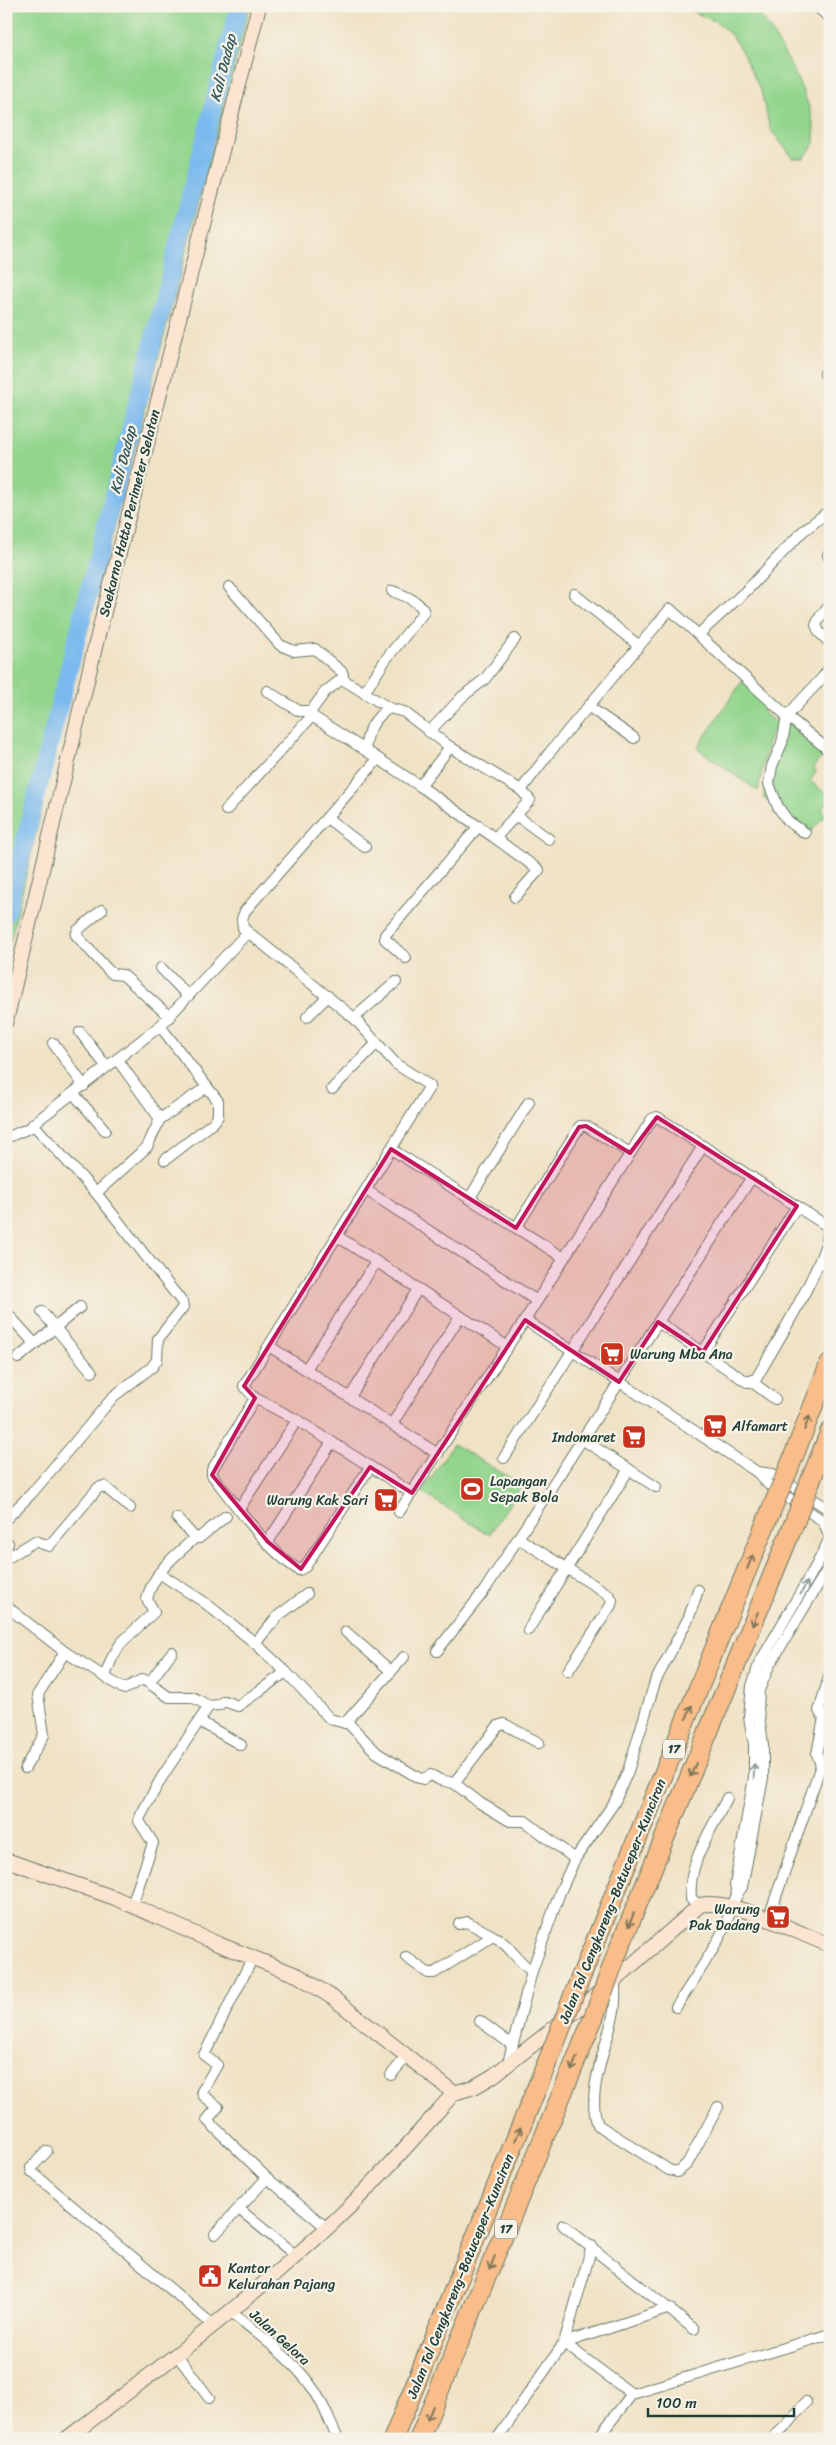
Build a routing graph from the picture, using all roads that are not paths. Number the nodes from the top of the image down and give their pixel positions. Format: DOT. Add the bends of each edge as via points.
graph roads {
  1 [pos="259,6"];
  2 [pos="816,6"];
  3 [pos="830,18"];
  4 [pos="830,513"];
  5 [pos="830,552"];
  6 [pos="830,559"];
  7 [pos="229,587"];
  8 [pos="392,592"];
  9 [pos="574,594"];
  10 [pos="830,606"];
  11 [pos="699,634"];
  12 [pos="515,639"];
  13 [pos="830,643"];
  14 [pos="638,645"];
  15 [pos="830,667"];
  16 [pos="342,679"];
  17 [pos="266,691"];
  18 [pos="364,693"];
  19 [pos="589,707"];
  20 [pos="389,708"];
  21 [pos="311,713"];
  22 [pos="787,716"];
  23 [pos="429,732"];
  24 [pos="634,738"];
  25 [pos="450,747"];
  26 [pos="826,748"];
  27 [pos="365,750"];
  28 [pos="378,759"];
  29 [pos="420,786"];
  30 [pos="521,790"];
  31 [pos="226,810"];
  32 [pos="517,816"];
  33 [pos="327,818"];
  34 [pos="479,826"];
  35 [pos="805,833"];
  36 [pos="495,838"];
  37 [pos="549,839"];
  38 [pos="366,847"];
  39 [pos="515,897"];
  40 [pos="102,910"];
  41 [pos="247,933"];
  42 [pos="406,958"];
  43 [pos="162,968"];
  44 [pos="396,982"];
  45 [pos="188,996"];
  46 [pos="328,996"];
  47 [pos="170,1017"];
  48 [pos="307,1017"];
  49 [pos="354,1018"];
  50 [pos="6,1021"];
  51 [pos="160,1026"];
  52 [pos="80,1032"];
  53 [pos="53,1043"];
  54 [pos="377,1043"];
  55 [pos="117,1058"];
  56 [pos="106,1066"];
  57 [pos="84,1086"];
  58 [pos="207,1087"];
  59 [pos="332,1089"];
  60 [pos="73,1093"];
  61 [pos="529,1102"];
  62 [pos="160,1119"];
  63 [pos="34,1126"];
  64 [pos="105,1130"];
  65 [pos="6,1138"];
  66 [pos="703,1146"];
  67 [pos="391,1149"];
  68 [pos="630,1153"];
  69 [pos="165,1160"];
  70 [pos="752,1177"];
  71 [pos="366,1190"];
  72 [pos="96,1193"];
  73 [pos="469,1199"];
  74 [pos="797,1206"];
  75 [pos="516,1228"];
  76 [pos="337,1236"];
  77 [pos="564,1258"];
  78 [pos="376,1262"];
  79 [pos="418,1288"];
  80 [pos="537,1301"];
  81 [pos="80,1307"];
  82 [pos="6,1312"];
  83 [pos="42,1312"];
  84 [pos="460,1316"];
  85 [pos="525,1320"];
  86 [pos="658,1322"];
  87 [pos="55,1328"];
  88 [pos="34,1344"];
  89 [pos="269,1346"];
  90 [pos="508,1347"];
  91 [pos="572,1351"];
  92 [pos="703,1352"];
  93 [pos="18,1358"];
  94 [pos="830,1363"];
  95 [pos="306,1369"];
  96 [pos="92,1372"];
  97 [pos="620,1382"];
  98 [pos="752,1382"];
  99 [pos="350,1397"];
  100 [pos="255,1398"];
  101 [pos="775,1399"];
  102 [pos="298,1420"];
  103 [pos="392,1424"];
  104 [pos="830,1432"];
  105 [pos="582,1439"];
  106 [pos="332,1442"];
  107 [pos="438,1454"];
  108 [pos="504,1458"];
  109 [pos="370,1467"];
  110 [pos="629,1469"];
  111 [pos="757,1472"];
  112 [pos="656,1487"];
  113 [pos="412,1493"];
  114 [pos="130,1508"];
  115 [pos="239,1509"];
  116 [pos="830,1510"];
  117 [pos="399,1512"];
  118 [pos="226,1516"];
  119 [pos="176,1518"];
  120 [pos="6,1520"];
  121 [pos="195,1538"];
  122 [pos="518,1538"];
  123 [pos="830,1538"];
  124 [pos="6,1541"];
  125 [pos="268,1542"];
  126 [pos="6,1550"];
  127 [pos="6,1559"];
  128 [pos="830,1565"];
  129 [pos="567,1568"];
  130 [pos="159,1573"];
  131 [pos="698,1590"];
  132 [pos="307,1594"];
  133 [pos="6,1606"];
  134 [pos="528,1630"];
  135 [pos="346,1632"];
  136 [pos="255,1642"];
  137 [pos="437,1650"];
  138 [pos="65,1652"];
  139 [pos="172,1652"];
  140 [pos="404,1657"];
  141 [pos="568,1670"];
  142 [pos="286,1672"];
  143 [pos="392,1672"];
  144 [pos="830,1674"];
  145 [pos="105,1676"];
  146 [pos="149,1683"];
  147 [pos="209,1706"];
  148 [pos="199,1721"];
  149 [pos="345,1723"];
  150 [pos="539,1743"];
  151 [pos="241,1745"];
  152 [pos="826,1767"];
  153 [pos="25,1768"];
  154 [pos="454,1783"];
  155 [pos="727,1798"];
  156 [pos="575,1859"];
  157 [pos="6,1860"];
  158 [pos="737,1893"];
  159 [pos="132,1905"];
  160 [pos="700,1905"];
  161 [pos="733,1907"];
  162 [pos="768,1920"];
  163 [pos="459,1924"];
  164 [pos="493,1936"];
  165 [pos="830,1945"];
  166 [pos="253,1957"];
  167 [pos="406,1957"];
  168 [pos="532,1971"];
  169 [pos="615,1980"];
  170 [pos="676,2007"];
  171 [pos="480,2021"];
  172 [pos="512,2045"];
  173 [pos="406,2056"];
  174 [pos="508,2063"];
  175 [pos="391,2074"];
  176 [pos="454,2093"];
  177 [pos="718,2107"];
  178 [pos="47,2151"];
  179 [pos="267,2178"];
  180 [pos="239,2209"];
  181 [pos="563,2225"];
  182 [pos="327,2228"];
  183 [pos="215,2234"];
  184 [pos="592,2246"];
  185 [pos="295,2255"];
  186 [pos="670,2308"];
  187 [pos="230,2311"];
  188 [pos="213,2325"];
  189 [pos="694,2328"];
  190 [pos="830,2334"];
  191 [pos="564,2343"];
  192 [pos="177,2355"];
  193 [pos="632,2394"];
  194 [pos="209,2398"];
  195 [pos="806,2402"];
  196 [pos="66,2439"];
  197 [pos="338,2439"];
  198 [pos="393,2439"];
  199 [pos="419,2439"];
  200 [pos="497,2439"];
  201 [pos="597,2439"];
  202 [pos="772,2439"];
  1 -- 50 [label="main road, Soekarno Hatta Perimeter Selatan" via="94,651"];
  2 -- 3 [label="street"];
  4 -- 11 [label="street" via="802,532 748,589"];
  5 -- 6 [label="street"];
  7 -- 16 [label="street" via="280,645 294,652 315,649 342,672"];
  8 -- 18 [label="street" via="410,599 424,612 386,659"];
  9 -- 14 [label="street"];
  10 -- 13 [label="street" via="816,624 818,632"];
  11 -- 14 [label="street" via="670,609"];
  11 -- 22 [label="street"];
  12 -- 23 [label="street" via="484,679 462,696"];
  14 -- 19 [label="street"];
  15 -- 22 [label="street"];
  16 -- 18 [label="street"];
  16 -- 21 [label="street" via="325,692"];
  17 -- 21 [label="street" via="299,711"];
  18 -- 20 [label="street"];
  19 -- 24 [label="street"];
  19 -- 30 [label="street"];
  20 -- 23 [label="street" via="404,712"];
  20 -- 27 [label="street" via="370,728"];
  21 -- 27 [label="street"];
  21 -- 31 [label="street"];
  22 -- 26 [label="street"];
  22 -- 35 [label="street" via="769,784 788,822"];
  23 -- 25 [label="street"];
  25 -- 29 [label="street"];
  25 -- 30 [label="street"];
  27 -- 28 [label="street"];
  28 -- 29 [label="street"];
  28 -- 33 [label="street"];
  29 -- 34 [label="street"];
  30 -- 32 [label="street" via="530,800"];
  32 -- 36 [label="street"];
  32 -- 37 [label="street"];
  33 -- 38 [label="street"];
  33 -- 41 [label="street" via="245,911 242,918"];
  34 -- 36 [label="street"];
  34 -- 42 [label="street" via="385,935 385,940"];
  36 -- 39 [label="street" via="539,870"];
  40 -- 47 [label="street" via="78,930 76,936 108,970 113,974 123,974"];
  41 -- 45 [label="street"];
  41 -- 46 [label="street"];
  43 -- 45 [label="street"];
  44 -- 49 [label="street"];
  45 -- 47 [label="street"];
  46 -- 48 [label="street"];
  46 -- 49 [label="street"];
  47 -- 51 [label="street"];
  49 -- 54 [label="street"];
  51 -- 55 [label="street"];
  51 -- 58 [label="street"];
  52 -- 56 [label="street"];
  53 -- 57 [label="street"];
  54 -- 59 [label="street"];
  54 -- 67 [label="street" via="396,1064 430,1086"];
  55 -- 56 [label="street"];
  55 -- 62 [label="street"];
  56 -- 57 [label="street"];
  57 -- 60 [label="street"];
  58 -- 62 [label="street"];
  58 -- 69 [label="street" via="218,1101 218,1116"];
  60 -- 63 [label="street" via="34,1121"];
  60 -- 64 [label="street"];
  61 -- 73 [label="street"];
  62 -- 72 [label="street" via="148,1147"];
  63 -- 65 [label="street"];
  63 -- 72 [label="street"];
  66 -- 68 [label="street" via="654,1117"];
  66 -- 70 [label="street"];
  66 -- 91 [label="street"];
  67 -- 71 [label="street"];
  67 -- 73 [label="street"];
  68 -- 75 [label="street" via="586,1126 580,1126"];
  68 -- 77 [label="street"];
  70 -- 74 [label="street"];
  70 -- 86 [label="street"];
  71 -- 76 [label="street"];
  71 -- 80 [label="street"];
  72 -- 120 [label="street" via="183,1307 158,1339 157,1360 152,1367 114,1396"];
  73 -- 75 [label="street"];
  74 -- 92 [label="street"];
  74 -- 98 [label="street" via="827,1226 828,1238 801,1301"];
  75 -- 77 [label="street"];
  76 -- 78 [label="street"];
  76 -- 89 [label="street"];
  77 -- 80 [label="street"];
  78 -- 79 [label="street"];
  78 -- 95 [label="street"];
  79 -- 84 [label="street"];
  79 -- 99 [label="street"];
  80 -- 85 [label="street"];
  81 -- 87 [label="street"];
  82 -- 88 [label="street"];
  83 -- 87 [label="street"];
  84 -- 90 [label="street"];
  84 -- 103 [label="street"];
  85 -- 90 [label="street"];
  85 -- 91 [label="street"];
  86 -- 92 [label="street"];
  86 -- 97 [label="street"];
  87 -- 88 [label="street"];
  87 -- 96 [label="street"];
  88 -- 93 [label="street"];
  89 -- 95 [label="street"];
  89 -- 100 [label="street" via="244,1386"];
  90 -- 107 [label="street"];
  91 -- 97 [label="street"];
  91 -- 108 [label="street"];
  92 -- 98 [label="street" via="746,1382"];
  198 -- 94 [label="highway, Jalan Tol Cengkareng–Batuceper–Kunciran / 17, one-way, bridge"];
  95 -- 99 [label="street"];
  97 -- 105 [label="street"];
  97 -- 111 [label="street"];
  98 -- 101 [label="street"];
  99 -- 103 [label="street"];
  100 -- 102 [label="street"];
  100 -- 115 [label="street" via="212,1470 212,1475"];
  102 -- 106 [label="street"];
  102 -- 115 [label="street"];
  103 -- 107 [label="street"];
  104 -- 199 [label="highway, Jalan Tol Cengkareng–Batuceper–Kunciran / 17, one-way, bridge"];
  105 -- 110 [label="street"];
  105 -- 122 [label="street"];
  106 -- 109 [label="street"];
  106 -- 125 [label="street"];
  107 -- 113 [label="street"];
  109 -- 113 [label="street"];
  109 -- 125 [label="street" via="305,1567 299,1570 292,1566"];
  110 -- 112 [label="street"];
  110 -- 129 [label="street"];
  111 -- 116 [label="street" via="773,1474"];
  111 -- 123 [label="street" via="768,1484 823,1521"];
  113 -- 117 [label="street"];
  114 -- 127 [label="street" via="104,1486 98,1488 49,1546 35,1542"];
  115 -- 125 [label="street"];
  118 -- 121 [label="street" via="204,1536"];
  119 -- 121 [label="street"];
  121 -- 130 [label="street"];
  122 -- 129 [label="street"];
  122 -- 137 [label="street" via="484,1591"];
  158 -- 123 [label="street, one-way" via="735,1885 754,1777 754,1745 749,1717 752,1686 759,1664"];
  124 -- 126 [label="street"];
  128 -- 158 [label="street" via="769,1666 759,1690 763,1778 742,1887"];
  129 -- 134 [label="street"];
  129 -- 141 [label="street" via="608,1594 612,1600"];
  130 -- 136 [label="street" via="204,1602"];
  130 -- 145 [label="street" via="146,1599 154,1612 121,1643"];
  131 -- 156 [label="street" via="690,1617 655,1682 628,1771 614,1803"];
  132 -- 136 [label="street" via="278,1616"];
  133 -- 138 [label="street"];
  135 -- 143 [label="street"];
  136 -- 142 [label="street"];
  138 -- 145 [label="street"];
  138 -- 153 [label="street" via="38,1694 44,1735"];
  139 -- 146 [label="street"];
  140 -- 143 [label="street"];
  142 -- 147 [label="street" via="238,1706 224,1701"];
  142 -- 149 [label="street" via="330,1719"];
  143 -- 149 [label="street"];
  144 -- 152 [label="street" via="819,1711 824,1718 817,1754"];
  145 -- 146 [label="street" via="124,1689 143,1679"];
  146 -- 147 [label="street" via="169,1698 192,1697"];
  147 -- 148 [label="street"];
  148 -- 151 [label="street"];
  148 -- 159 [label="street" via="141,1815 140,1821 153,1843"];
  149 -- 154 [label="street" via="377,1753 408,1773 423,1779 431,1774"];
  150 -- 154 [label="street" via="504,1724 498,1726"];
  152 -- 162 [label="street"];
  154 -- 156 [label="street" via="510,1822 525,1821"];
  155 -- 160 [label="street" via="703,1842 694,1869 691,1898"];
  156 -- 168 [label="street"];
  157 -- 159 [label="main road"];
  158 -- 161 [label="street"];
  159 -- 166 [label="main road"];
  160 -- 161 [label="main road" via="712,1903"];
  160 -- 169 [label="main road"];
  161 -- 162 [label="main road"];
  161 -- 170 [label="street" via="704,1966"];
  162 -- 165 [label="main road"];
  163 -- 164 [label="street" via="467,1922"];
  164 -- 167 [label="street" via="434,1973 428,1973"];
  164 -- 168 [label="street"];
  166 -- 173 [label="main road" via="298,1976 332,1998"];
  166 -- 179 [label="street" via="204,2055 216,2065 201,2093 218,2107 208,2122"];
  168 -- 172 [label="street"];
  169 -- 174 [label="main road"];
  169 -- 177 [label="street" via="614,2010 594,2102 594,2117 598,2125 668,2170 677,2172 687,2164"];
  171 -- 172 [label="street"];
  172 -- 174 [label="street"];
  173 -- 175 [label="street"];
  173 -- 176 [label="main road"];
  174 -- 176 [label="main road" via="494,2076"];
  176 -- 182 [label="main road" via="408,2146"];
  178 -- 188 [label="street" via="31,2168 32,2172"];
  179 -- 180 [label="street"];
  179 -- 182 [label="street"];
  180 -- 183 [label="street"];
  180 -- 185 [label="street"];
  181 -- 184 [label="street"];
  182 -- 185 [label="main road"];
  184 -- 186 [label="street"];
  184 -- 191 [label="street"];
  185 -- 187 [label="main road"];
  186 -- 189 [label="street"];
  186 -- 191 [label="street"];
  187 -- 188 [label="main road"];
  187 -- 197 [label="street, Jalan Gelora" via="302,2374 316,2393"];
  188 -- 192 [label="main road"];
  190 -- 193 [label="street"];
  191 -- 193 [label="street"];
  191 -- 200 [label="street"];
  192 -- 194 [label="street"];
  192 -- 196 [label="main road"];
  193 -- 201 [label="street"];
  195 -- 202 [label="street"];
}
